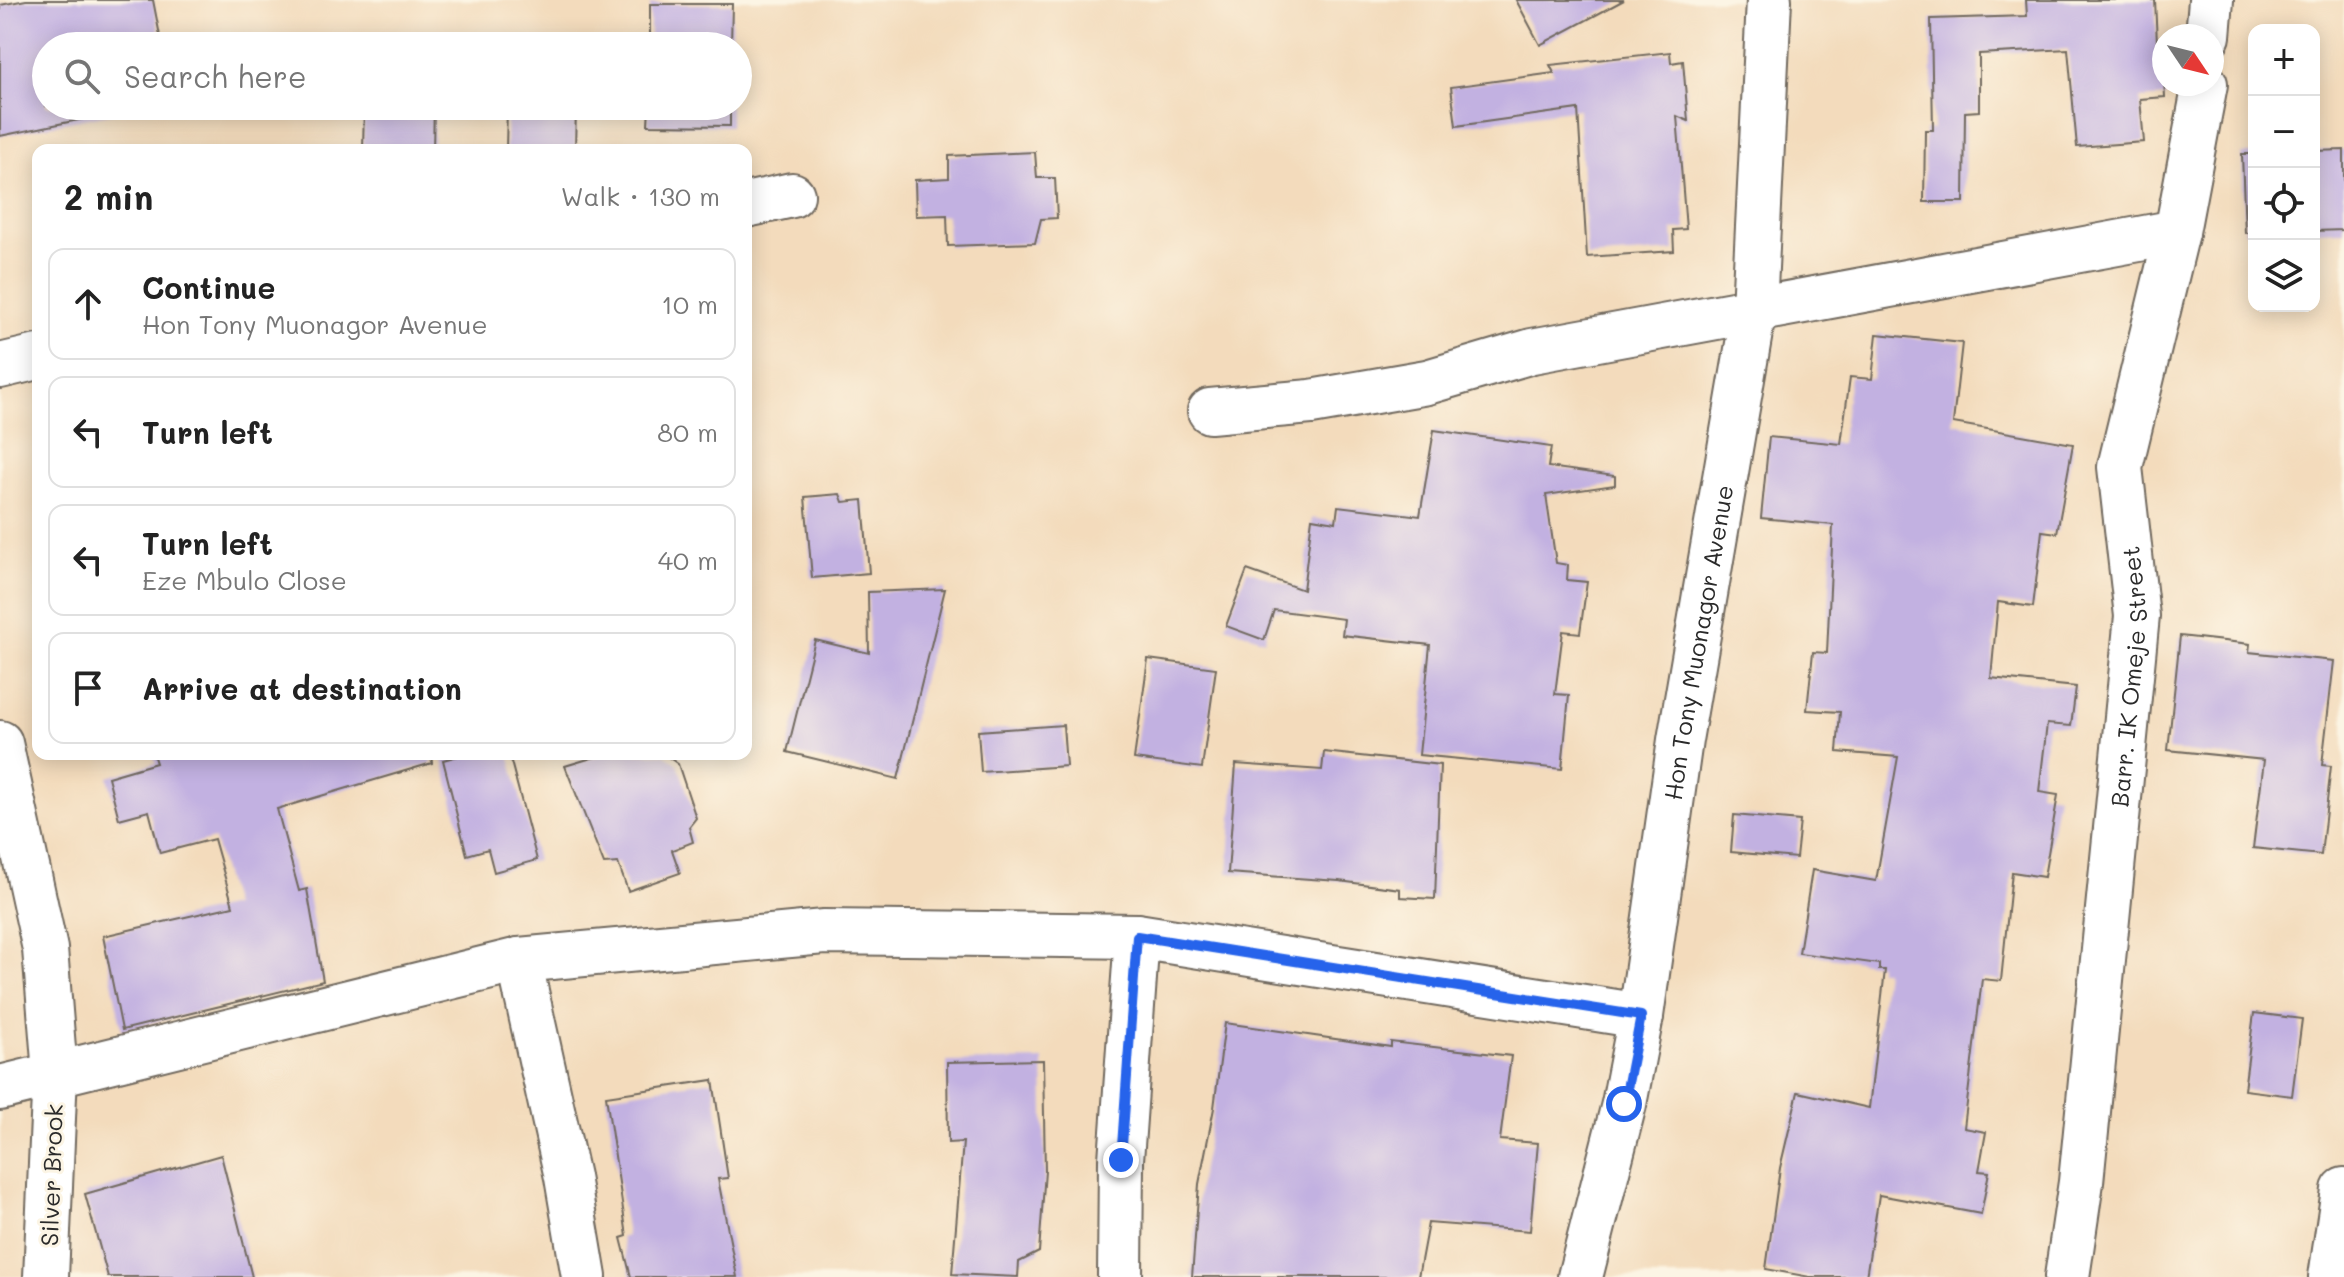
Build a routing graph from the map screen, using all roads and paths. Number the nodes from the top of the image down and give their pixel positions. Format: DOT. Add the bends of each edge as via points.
graph roads {
  1 [pos="1769,0"];
  2 [pos="2211,0"];
  3 [pos="2209,24"];
  4 [pos="2203,96"];
  5 [pos="792,195"];
  6 [pos="752,204"];
  7 [pos="2177,232"];
  8 [pos="1754,309"];
  9 [pos="32,358"];
  10 [pos="0,366"];
  11 [pos="1210,411"];
  12 [pos="0,743"];
  13 [pos="1137,936"];
  14 [pos="519,960"];
  15 [pos="1641,1016"];
  16 [pos="55,1073"];
  17 [pos="0,1088"];
  18 [pos="2344,1190"];
  19 [pos="46,1277"];
  20 [pos="584,1277"];
  21 [pos="1120,1277"];
  22 [pos="1580,1277"];
  23 [pos="2067,1277"];
  24 [pos="2331,1277"];
  1 -- 8 [label="street, Hon Tony Muonagor Avenue"];
  2 -- 3 [label="street"];
  4 -- 7 [label="street, Barr. IK Omeje Street"];
  5 -- 6 [label="street"];
  7 -- 8 [label="street"];
  7 -- 23 [label="street, Barr. IK Omeje Street" via="2120,467 2137,616"];
  8 -- 11 [label="street" via="1532,351 1427,382 1311,402"];
  8 -- 15 [label="street, Hon Tony Muonagor Avenue" via="1680,740"];
  9 -- 10 [label="street"];
  12 -- 16 [label="street, Silver Brook" via="45,949"];
  13 -- 14 [label="street" via="824,932"];
  13 -- 15 [label="street"];
  13 -- 21 [label="street" via="1121,1160"];
  14 -- 16 [label="street"];
  14 -- 20 [label="street"];
  15 -- 22 [label="street, Hon Tony Muonagor Avenue"];
  16 -- 17 [label="street"];
  16 -- 19 [label="street, Silver Brook"];
  18 -- 24 [label="street"];
}
